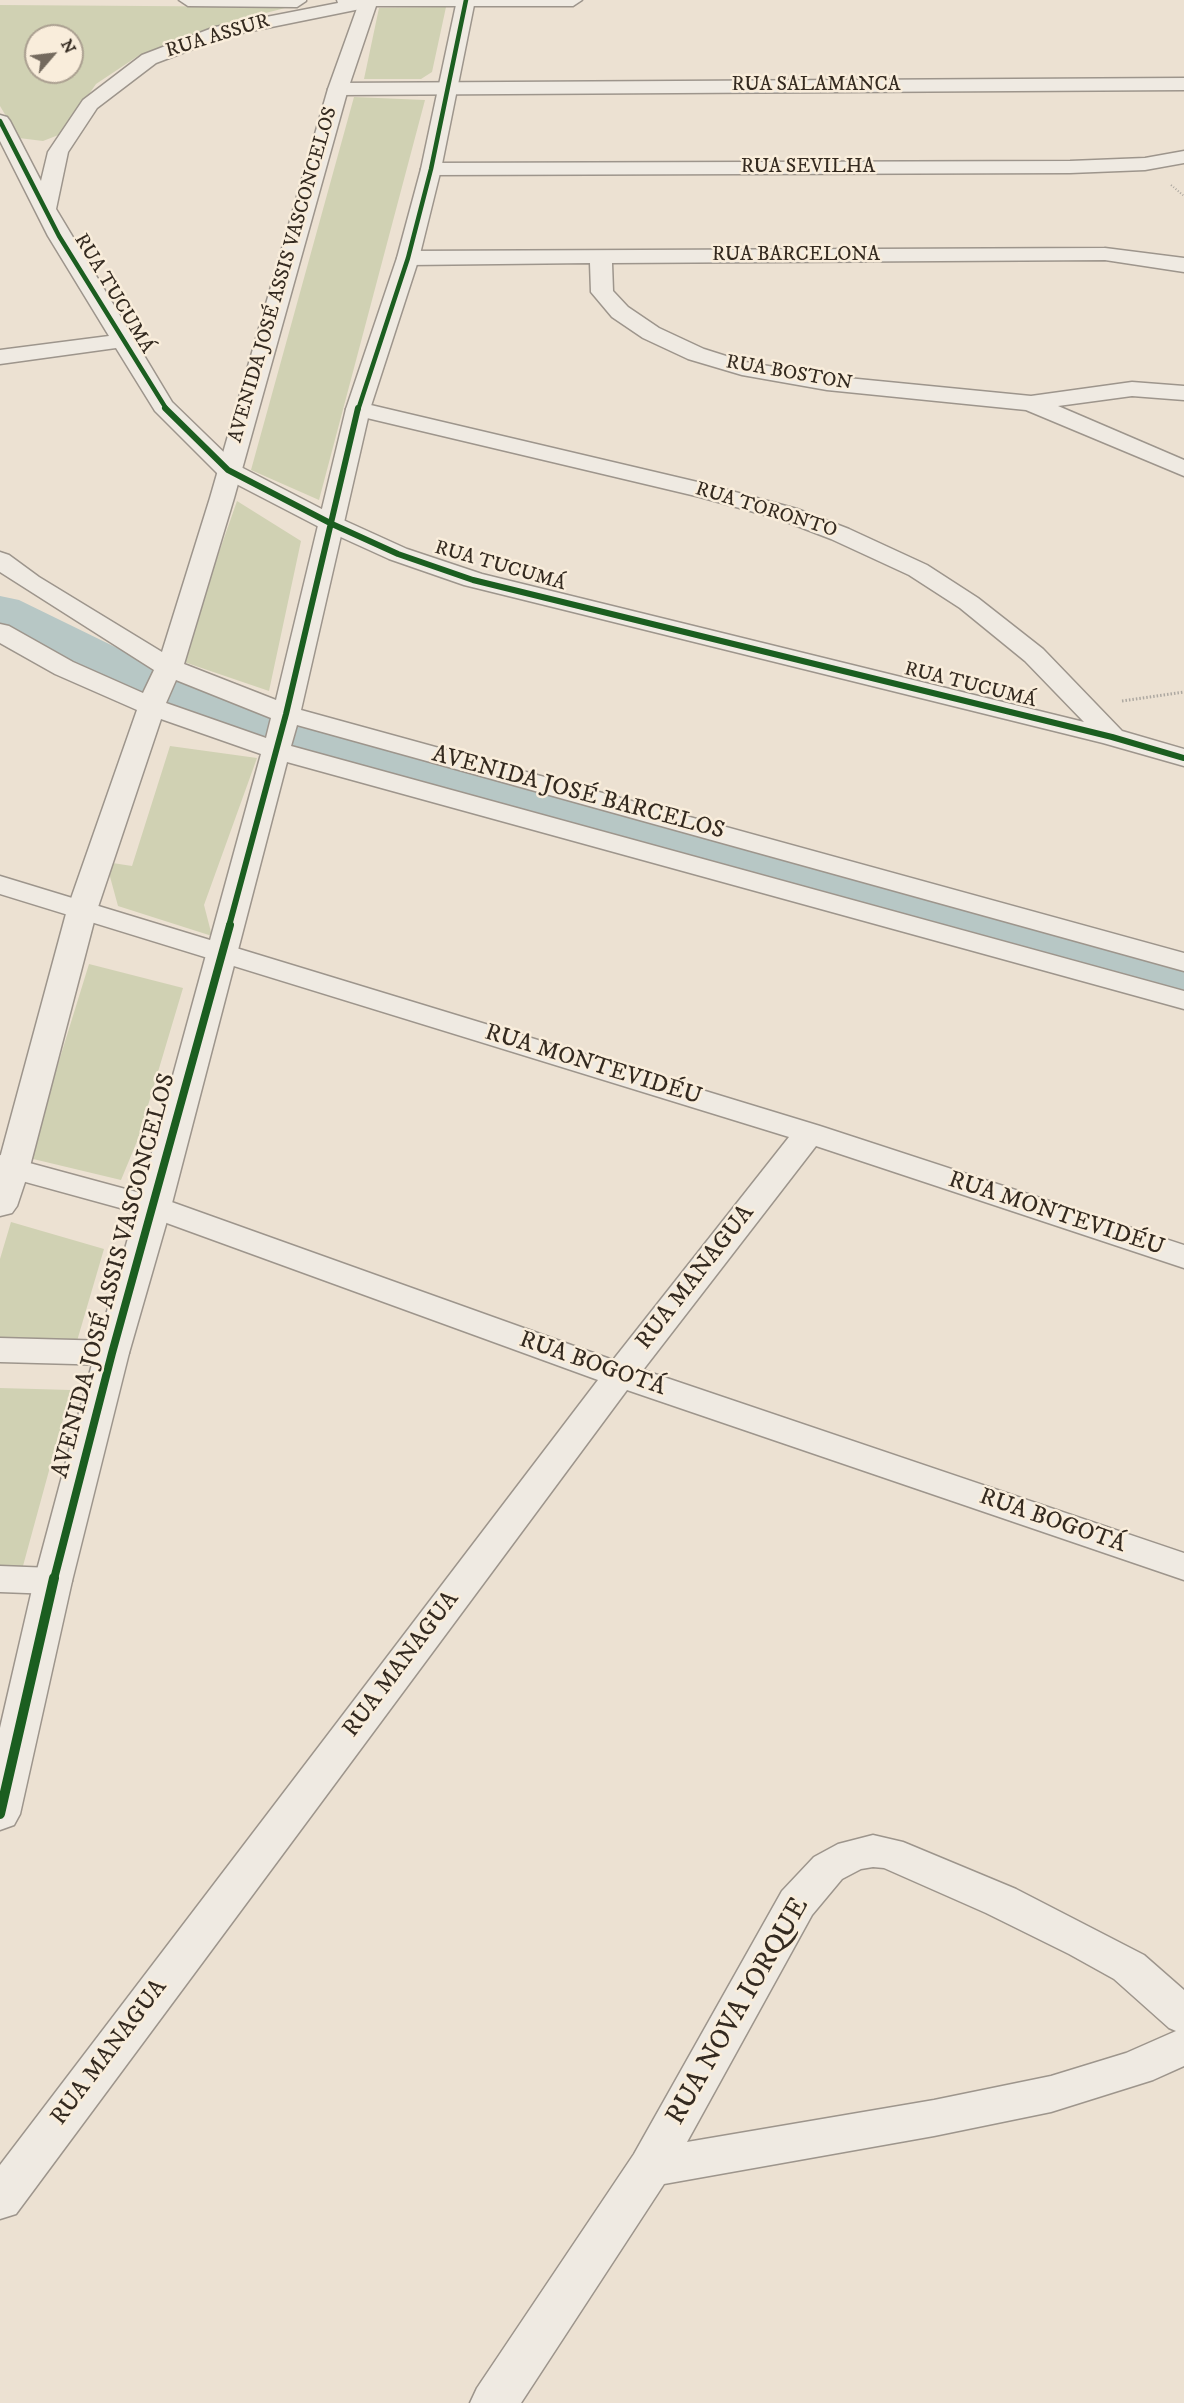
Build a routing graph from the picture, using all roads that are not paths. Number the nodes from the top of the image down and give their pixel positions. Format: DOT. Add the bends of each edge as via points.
graph roads {
  1 [pos="188,0"];
  2 [pos="466,0"];
  3 [pos="573,0"];
  4 [pos="368,2"];
  5 [pos="1184,84"];
  6 [pos="338,89"];
  7 [pos="448,89"];
  8 [pos="0,121"];
  9 [pos="17,151"];
  10 [pos="58,152"];
  11 [pos="1184,157"];
  12 [pos="431,169"];
  13 [pos="45,208"];
  14 [pos="408,258"];
  15 [pos="601,258"];
  16 [pos="1184,265"];
  17 [pos="121,341"];
  18 [pos="0,357"];
  19 [pos="1184,393"];
  20 [pos="1031,403"];
  21 [pos="358,410"];
  22 [pos="1184,469"];
  23 [pos="228,470"];
  24 [pos="332,524"];
  25 [pos="0,560"];
  26 [pos="0,632"];
  27 [pos="160,688"];
  28 [pos="281,730"];
  29 [pos="1112,737"];
  30 [pos="1184,758"];
  31 [pos="0,885"];
  32 [pos="82,910"];
  33 [pos="222,951"];
  34 [pos="1184,962"];
  35 [pos="1184,1000"];
  36 [pos="809,1133"];
  37 [pos="7,1168"];
  38 [pos="0,1206"];
  39 [pos="154,1207"];
  40 [pos="1184,1257"];
  41 [pos="0,1350"];
  42 [pos="112,1353"];
  43 [pos="620,1375"];
  44 [pos="1184,1567"];
  45 [pos="0,1579"];
  46 [pos="53,1581"];
  47 [pos="0,1814"];
  48 [pos="1184,2016"];
  49 [pos="1184,2046"];
  50 [pos="650,2167"];
  51 [pos="0,2200"];
  52 [pos="494,2403"];
  1 -- 4 [label="street"];
  2 -- 3 [label="street"];
  2 -- 4 [label="street"];
  2 -- 7 [label="street, AVENIDA JOSÉ ASSIS VASCONCELOS"];
  4 -- 6 [label="street, AVENIDA JOSÉ ASSIS VASCONCELOS"];
  4 -- 10 [label="street, RUA ASSUR" via="242,26 149,59 90,104"];
  5 -- 7 [label="street, RUA SALAMANCA"];
  6 -- 7 [label="street, AVENIDA JOSÉ ASSIS VASCONCELOS"];
  6 -- 23 [label="street, AVENIDA JOSÉ ASSIS VASCONCELOS"];
  7 -- 12 [label="street, AVENIDA JOSÉ ASSIS VASCONCELOS"];
  8 -- 9 [label="street, RUA TUCUMÁ"];
  9 -- 10 [label="street"];
  9 -- 13 [label="street, RUA TUCUMÁ"];
  10 -- 13 [label="street, RUA ASSUR"];
  11 -- 12 [label="street, RUA SEVILHA" via="1145,164 1070,167"];
  12 -- 14 [label="street, AVENIDA JOSÉ ASSIS VASCONCELOS"];
  13 -- 17 [label="street, RUA TUCUMÁ"];
  14 -- 15 [label="street, RUA BARCELONA"];
  14 -- 21 [label="street, AVENIDA JOSÉ ASSIS VASCONCELOS"];
  15 -- 16 [label="street, RUA BARCELONA" via="1105,254"];
  15 -- 20 [label="street, RUA BOSTON" via="602,292 620,312 651,333 696,354 742,368 827,383"];
  17 -- 18 [label="street"];
  17 -- 23 [label="street, RUA TUCUMÁ" via="164,406"];
  19 -- 20 [label="street, RUA BOSTON" via="1132,389"];
  20 -- 22 [label="street, RUA BOSTON"];
  21 -- 24 [label="street, AVENIDA JOSÉ ASSIS VASCONCELOS"];
  21 -- 29 [label="street, RUA TORONTO" via="706,491 788,514 840,534 918,570 969,603 1034,655"];
  23 -- 24 [label="street, RUA TUCUMÁ"];
  23 -- 27 [label="street, AVENIDA JOSÉ ASSIS VASCONCELOS"];
  24 -- 28 [label="street, AVENIDA JOSÉ ASSIS VASCONCELOS"];
  24 -- 29 [label="street, RUA TUCUMÁ" via="398,554 473,580"];
  25 -- 27 [label="street, AVENIDA JOSÉ BARCELOS"];
  26 -- 27 [label="street, AVENIDA JOSÉ BARCELOS" via="64,668"];
  27 -- 28 [label="street, AVENIDA JOSÉ BARCELOS"];
  27 -- 28 [label="street, AVENIDA JOSÉ BARCELOS"];
  27 -- 32 [label="street, AVENIDA JOSÉ ASSIS VASCONCELOS"];
  28 -- 33 [label="street, AVENIDA JOSÉ ASSIS VASCONCELOS"];
  28 -- 34 [label="street, AVENIDA JOSÉ BARCELOS"];
  28 -- 35 [label="street, AVENIDA JOSÉ BARCELOS"];
  29 -- 30 [label="street, RUA TUCUMÁ"];
  31 -- 32 [label="street, RUA MONTEVIDÉU"];
  32 -- 33 [label="street, RUA MONTEVIDÉU"];
  32 -- 37 [label="street, AVENIDA JOSÉ ASSIS VASCONCELOS"];
  33 -- 36 [label="street, RUA MONTEVIDÉU"];
  33 -- 39 [label="street, AVENIDA JOSÉ ASSIS VASCONCELOS"];
  36 -- 40 [label="street, RUA MONTEVIDÉU"];
  36 -- 43 [label="street, RUA MANAGUA"];
  37 -- 38 [label="street, AVENIDA JOSÉ ASSIS VASCONCELOS"];
  37 -- 39 [label="street, RUA BOGOTÁ"];
  39 -- 42 [label="street, AVENIDA JOSÉ ASSIS VASCONCELOS"];
  39 -- 43 [label="street, RUA BOGOTÁ"];
  41 -- 42 [label="street, AVENIDA JOSÉ ASSIS VASCONCELOS"];
  42 -- 46 [label="street, AVENIDA JOSÉ ASSIS VASCONCELOS"];
  43 -- 44 [label="street, RUA BOGOTÁ"];
  43 -- 51 [label="street, RUA MANAGUA"];
  45 -- 46 [label="street"];
  46 -- 47 [label="street, AVENIDA JOSÉ ASSIS VASCONCELOS"];
  48 -- 50 [label="street, RUA NOVA IORQUE" via="1129,1967 1011,1906 890,1853 852,1855 828,1868 797,1903"];
  49 -- 50 [label="street, RUA NOVA IORQUE" via="1138,2067 1050,2094"];
  50 -- 52 [label="street, RUA NOVA IORQUE"];
}
